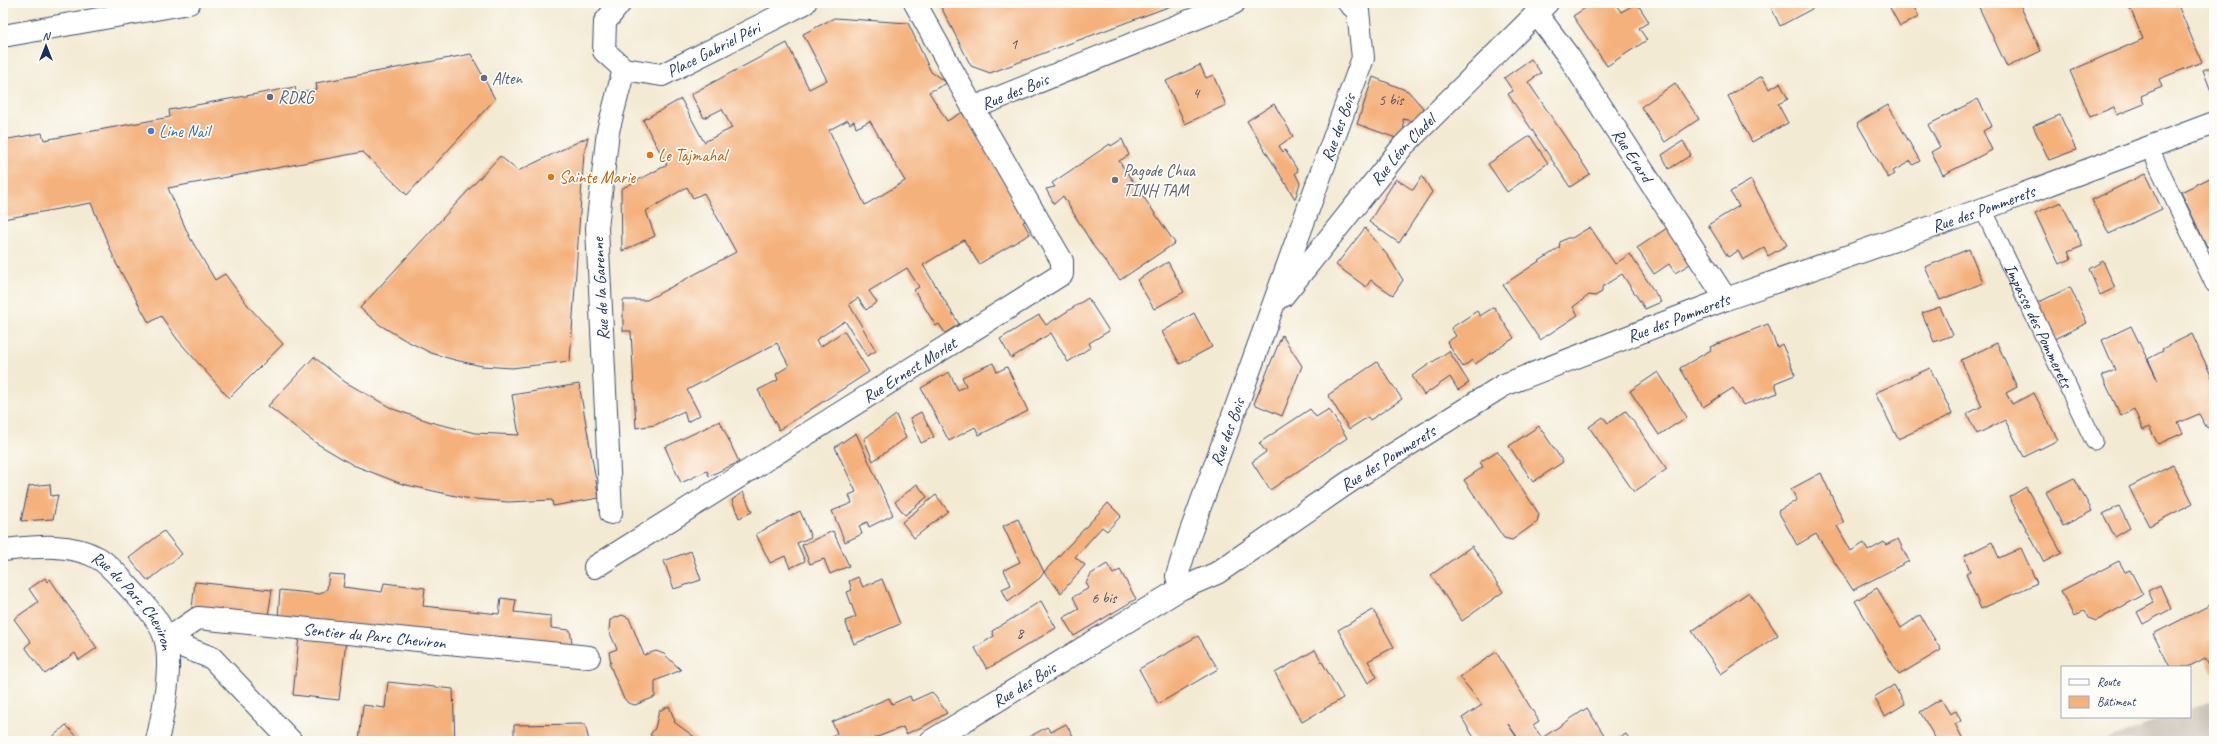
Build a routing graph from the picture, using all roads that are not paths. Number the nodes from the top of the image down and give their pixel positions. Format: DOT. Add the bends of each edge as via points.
graph roads {
  1 [pos="188,3"];
  2 [pos="620,3"];
  3 [pos="805,3"];
  4 [pos="915,3"];
  5 [pos="1234,3"];
  6 [pos="1349,3"];
  7 [pos="1542,8"];
  8 [pos="3,36"];
  9 [pos="624,69"];
  10 [pos="972,108"];
  11 [pos="2214,123"];
  12 [pos="2149,147"];
  13 [pos="1983,209"];
  14 [pos="2214,284"];
  15 [pos="1726,299"];
  16 [pos="1272,310"];
  17 [pos="2094,441"];
  18 [pos="611,513"];
  19 [pos="3,550"];
  20 [pos="595,567"];
  21 [pos="1180,589"];
  22 [pos="166,640"];
  23 [pos="589,657"];
  24 [pos="157,741"];
  25 [pos="290,741"];
  26 [pos="931,741"];
  1 -- 8 [label="street"];
  2 -- 9 [label="street" via="605,22 604,51"];
  3 -- 9 [label="street, Place Gabriel Péri" via="662,75"];
  4 -- 10 [label="street"];
  5 -- 10 [label="street, Rue des Bois"];
  6 -- 16 [label="street, Rue des Bois" via="1358,11 1363,58"];
  7 -- 15 [label="street, Rue Erard" via="1569,58"];
  7 -- 16 [label="street, Rue Léon Cladel" via="1403,146"];
  9 -- 18 [label="street, Rue de la Garenne" via="608,131 597,228"];
  10 -- 20 [label="street, Rue Ernest Morlet" via="1062,261 1062,274"];
  11 -- 12 [label="street, Rue des Pommerets"];
  12 -- 13 [label="street, Rue des Pommerets"];
  12 -- 14 [label="lane"];
  13 -- 15 [label="street, Rue des Pommerets"];
  13 -- 17 [label="lane, Impasse des Pommerets"];
  15 -- 21 [label="street, Rue des Pommerets" via="1504,385 1349,482 1217,573"];
  16 -- 21 [label="street, Rue des Bois" via="1190,534 1177,576"];
  19 -- 22 [label="street, Rue du Parc Cheviron" via="31,547 68,548 99,558 149,610"];
  21 -- 26 [label="street, Rue des Bois"];
  22 -- 23 [label="street, Sentier du Parc Cheviron" via="198,618"];
  22 -- 24 [label="street, Rue du Parc Cheviron" via="166,693"];
  22 -- 25 [label="street" via="212,658"];
}
